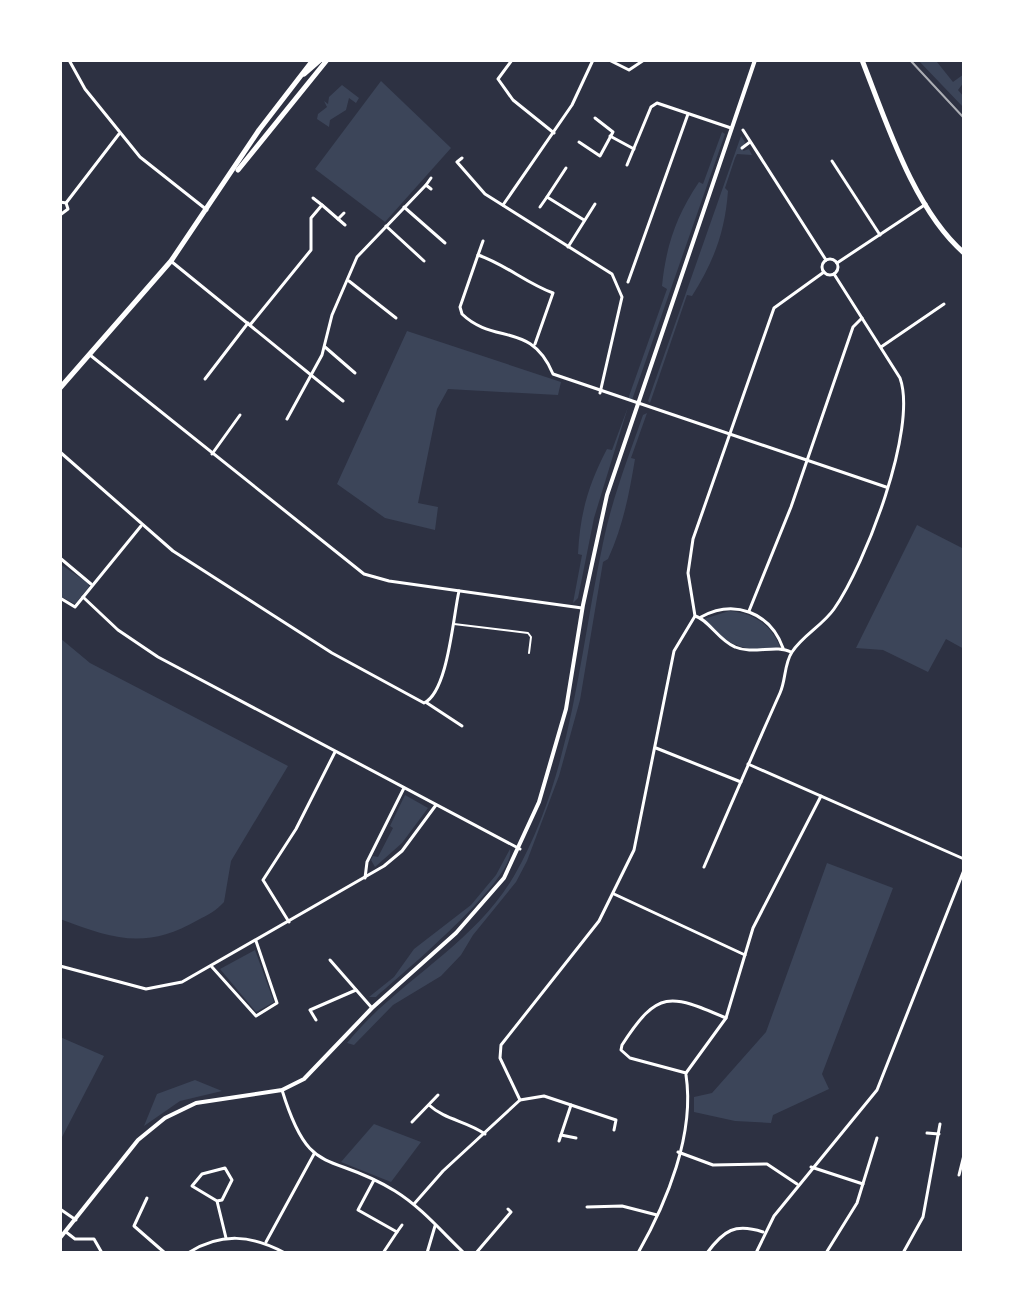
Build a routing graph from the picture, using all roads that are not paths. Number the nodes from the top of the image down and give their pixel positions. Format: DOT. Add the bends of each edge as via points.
graph roads {
  1 [pos="69,60"];
  2 [pos="313,60"];
  3 [pos="320,60"];
  4 [pos="327,60"];
  5 [pos="512,60"];
  6 [pos="593,60"];
  7 [pos="609,60"];
  8 [pos="644,60"];
  9 [pos="755,60"];
  10 [pos="862,60"];
  11 [pos="300,77"];
  12 [pos="688,114"];
  13 [pos="595,118"];
  14 [pos="732,128"];
  15 [pos="743,130"];
  16 [pos="554,133"];
  17 [pos="119,134"];
  18 [pos="610,136"];
  19 [pos="579,142"];
  20 [pos="750,142"];
  21 [pos="742,148"];
  22 [pos="634,149"];
  23 [pos="462,158"];
  24 [pos="832,161"];
  25 [pos="627,165"];
  26 [pos="566,168"];
  27 [pos="431,178"];
  28 [pos="229,180"];
  29 [pos="426,185"];
  30 [pos="431,189"];
  31 [pos="547,197"];
  32 [pos="313,198"];
  33 [pos="60,202"];
  34 [pos="66,203"];
  35 [pos="595,204"];
  36 [pos="926,204"];
  37 [pos="322,205"];
  38 [pos="503,205"];
  39 [pos="404,207"];
  40 [pos="540,207"];
  41 [pos="207,210"];
  42 [pos="344,213"];
  43 [pos="60,215"];
  44 [pos="338,219"];
  45 [pos="584,220"];
  46 [pos="345,225"];
  47 [pos="386,226"];
  48 [pos="880,235"];
  49 [pos="483,241"];
  50 [pos="445,243"];
  51 [pos="568,247"];
  52 [pos="964,253"];
  53 [pos="478,255"];
  54 [pos="826,260"];
  55 [pos="171,261"];
  56 [pos="424,261"];
  57 [pos="837,263"];
  58 [pos="824,272"];
  59 [pos="834,274"];
  60 [pos="347,280"];
  61 [pos="628,282"];
  62 [pos="944,304"];
  63 [pos="396,318"];
  64 [pos="862,318"];
  65 [pos="249,324"];
  66 [pos="535,344"];
  67 [pos="325,347"];
  68 [pos="881,347"];
  69 [pos="90,355"];
  70 [pos="310,373"];
  71 [pos="355,373"];
  72 [pos="205,379"];
  73 [pos="60,388"];
  74 [pos="600,393"];
  75 [pos="343,401"];
  76 [pos="637,405"];
  77 [pos="240,415"];
  78 [pos="287,419"];
  79 [pos="729,435"];
  80 [pos="60,452"];
  81 [pos="212,454"];
  82 [pos="806,461"];
  83 [pos="886,487"];
  84 [pos="141,526"];
  85 [pos="60,558"];
  86 [pos="92,585"];
  87 [pos="459,591"];
  88 [pos="83,597"];
  89 [pos="60,598"];
  90 [pos="583,608"];
  91 [pos="749,611"];
  92 [pos="695,616"];
  93 [pos="701,617"];
  94 [pos="452,624"];
  95 [pos="783,648"];
  96 [pos="791,652"];
  97 [pos="529,653"];
  98 [pos="425,703"];
  99 [pos="462,726"];
  100 [pos="656,748"];
  101 [pos="335,751"];
  102 [pos="748,764"];
  103 [pos="741,782"];
  104 [pos="404,788"];
  105 [pos="821,796"];
  106 [pos="436,805"];
  107 [pos="520,849"];
  108 [pos="964,859"];
  109 [pos="704,867"];
  110 [pos="964,870"];
  111 [pos="365,878"];
  112 [pos="614,894"];
  113 [pos="289,922"];
  114 [pos="256,941"];
  115 [pos="745,955"];
  116 [pos="330,960"];
  117 [pos="60,966"];
  118 [pos="212,967"];
  119 [pos="356,990"];
  120 [pos="372,1008"];
  121 [pos="726,1018"];
  122 [pos="316,1020"];
  123 [pos="686,1073"];
  124 [pos="282,1090"];
  125 [pos="438,1095"];
  126 [pos="520,1100"];
  127 [pos="429,1105"];
  128 [pos="571,1105"];
  129 [pos="412,1122"];
  130 [pos="940,1124"];
  131 [pos="614,1130"];
  132 [pos="927,1133"];
  133 [pos="485,1134"];
  134 [pos="939,1134"];
  135 [pos="561,1135"];
  136 [pos="576,1138"];
  137 [pos="877,1138"];
  138 [pos="559,1141"];
  139 [pos="678,1152"];
  140 [pos="314,1154"];
  141 [pos="964,1155"];
  142 [pos="811,1167"];
  143 [pos="959,1175"];
  144 [pos="374,1180"];
  145 [pos="797,1184"];
  146 [pos="863,1184"];
  147 [pos="147,1198"];
  148 [pos="217,1201"];
  149 [pos="414,1204"];
  150 [pos="587,1207"];
  151 [pos="60,1209"];
  152 [pos="508,1209"];
  153 [pos="657,1215"];
  154 [pos="76,1220"];
  155 [pos="402,1225"];
  156 [pos="435,1225"];
  157 [pos="66,1232"];
  158 [pos="397,1232"];
  159 [pos="764,1233"];
  160 [pos="60,1238"];
  161 [pos="226,1238"];
  162 [pos="266,1242"];
  163 [pos="102,1253"];
  164 [pos="165,1253"];
  165 [pos="188,1253"];
  166 [pos="285,1253"];
  167 [pos="383,1253"];
  168 [pos="427,1253"];
  169 [pos="464,1253"];
  170 [pos="476,1253"];
  171 [pos="638,1253"];
  172 [pos="707,1253"];
  173 [pos="756,1253"];
  174 [pos="826,1253"];
  175 [pos="903,1253"];
  1 -- 17 [label="street"];
  2 -- 11 [label="main road"];
  3 -- 11 [label="main road"];
  4 -- 28 [label="main road"];
  5 -- 16 [label="street" via="498,79 513,100"];
  6 -- 16 [label="street"];
  7 -- 8 [label="street" via="629,70"];
  9 -- 14 [label="street"];
  10 -- 36 [label="main road"];
  11 -- 28 [label="main road"];
  12 -- 14 [label="street"];
  12 -- 22 [label="street" via="657,103"];
  12 -- 61 [label="street"];
  13 -- 18 [label="street" via="613,132"];
  14 -- 76 [label="street"];
  15 -- 20 [label="street"];
  16 -- 38 [label="street"];
  17 -- 34 [label="street"];
  17 -- 41 [label="street" via="163,178"];
  18 -- 19 [label="street" via="600,156"];
  18 -- 22 [label="street"];
  20 -- 21 [label="street"];
  20 -- 54 [label="street"];
  22 -- 25 [label="street"];
  23 -- 38 [label="street" via="457,162 473,183"];
  24 -- 48 [label="street"];
  26 -- 31 [label="street"];
  27 -- 29 [label="street"];
  28 -- 41 [label="main road"];
  29 -- 30 [label="street"];
  29 -- 39 [label="street"];
  31 -- 40 [label="street"];
  31 -- 45 [label="street"];
  32 -- 37 [label="street"];
  33 -- 34 [label="street"];
  34 -- 43 [label="street" via="68,212"];
  35 -- 45 [label="street"];
  36 -- 48 [label="street"];
  36 -- 52 [label="main road"];
  37 -- 44 [label="street"];
  37 -- 65 [label="street" via="311,218 311,250"];
  38 -- 51 [label="street"];
  39 -- 47 [label="street"];
  39 -- 50 [label="street"];
  41 -- 55 [label="main road"];
  42 -- 44 [label="street"];
  44 -- 46 [label="street"];
  45 -- 51 [label="street"];
  47 -- 56 [label="street"];
  47 -- 60 [label="street" via="357,257"];
  48 -- 57 [label="street"];
  49 -- 53 [label="street"];
  51 -- 74 [label="street" via="612,274 621,289"];
  53 -- 66 [label="street" via="553,293"];
  53 -- 66 [label="street" via="462,314"];
  54 -- 57 [label="street"];
  54 -- 58 [label="street"];
  55 -- 65 [label="street"];
  55 -- 69 [label="main road"];
  57 -- 59 [label="street"];
  58 -- 59 [label="street"];
  58 -- 79 [label="street" via="774,308"];
  59 -- 64 [label="street"];
  60 -- 63 [label="street"];
  60 -- 67 [label="street"];
  62 -- 68 [label="street"];
  64 -- 68 [label="street"];
  64 -- 82 [label="street" via="853,327"];
  65 -- 70 [label="street"];
  65 -- 72 [label="street"];
  66 -- 74 [label="street" via="550,360 553,374"];
  67 -- 70 [label="street"];
  67 -- 71 [label="street"];
  68 -- 83 [label="street" via="904,390"];
  69 -- 73 [label="main road"];
  69 -- 81 [label="street"];
  70 -- 75 [label="street"];
  70 -- 78 [label="street"];
  74 -- 76 [label="street"];
  76 -- 79 [label="street"];
  76 -- 90 [label="street" via="607,495"];
  77 -- 81 [label="street"];
  79 -- 82 [label="street"];
  79 -- 92 [label="street" via="689,556 688,587"];
  80 -- 84 [label="street"];
  81 -- 87 [label="street" via="364,574"];
  82 -- 83 [label="street"];
  82 -- 91 [label="street"];
  83 -- 96 [label="street" via="854,578 822,624"];
  84 -- 86 [label="street"];
  84 -- 98 [label="street" via="325,648"];
  85 -- 86 [label="street"];
  86 -- 88 [label="street"];
  87 -- 90 [label="street"];
  87 -- 94 [label="street"];
  88 -- 89 [label="street" via="74,608"];
  88 -- 101 [label="street" via="158,657"];
  90 -- 107 [label="street" via="566,709"];
  91 -- 93 [label="street" via="729,608"];
  91 -- 95 [label="street" via="767,622"];
  92 -- 93 [label="street"];
  92 -- 100 [label="street" via="674,651"];
  93 -- 95 [label="street" via="716,636 736,648"];
  94 -- 97 [label="lane" via="528,633"];
  94 -- 98 [label="street" via="443,674"];
  95 -- 96 [label="street"];
  96 -- 102 [label="street" via="782,688"];
  98 -- 99 [label="street"];
  100 -- 103 [label="street"];
  100 -- 112 [label="street" via="638,838"];
  101 -- 104 [label="street"];
  101 -- 113 [label="street" via="263,880"];
  102 -- 103 [label="street"];
  102 -- 105 [label="street"];
  103 -- 109 [label="street"];
  104 -- 106 [label="street"];
  104 -- 111 [label="street" via="367,862"];
  105 -- 108 [label="street"];
  105 -- 115 [label="street" via="753,928"];
  106 -- 107 [label="street"];
  106 -- 111 [label="street" via="402,851"];
  107 -- 120 [label="street" via="504,878 456,933"];
  110 -- 142 [label="street" via="877,1090"];
  111 -- 113 [label="street"];
  112 -- 115 [label="street"];
  112 -- 126 [label="street" via="590,933 501,1045 500,1058"];
  113 -- 114 [label="street"];
  114 -- 118 [label="street"];
  114 -- 118 [label="street" via="277,1003 256,1016"];
  115 -- 121 [label="street"];
  116 -- 119 [label="street"];
  117 -- 118 [label="street" via="146,989 182,982"];
  119 -- 120 [label="street"];
  119 -- 122 [label="street" via="310,1010"];
  120 -- 124 [label="street" via="310,1075"];
  121 -- 123 [label="street"];
  121 -- 123 [label="street" via="683,1000 667,1000 640,1020 622,1045 630,1058"];
  123 -- 139 [label="street" via="690,1111"];
  124 -- 140 [label="street" via="297,1133"];
  124 -- 154 [label="street" via="196,1103 165,1118 138,1140"];
  125 -- 127 [label="street"];
  126 -- 128 [label="street" via="544,1096"];
  126 -- 133 [label="street"];
  127 -- 129 [label="street"];
  127 -- 133 [label="street"];
  128 -- 131 [label="street" via="616,1120"];
  128 -- 135 [label="street"];
  130 -- 134 [label="street"];
  132 -- 134 [label="street"];
  133 -- 149 [label="street"];
  134 -- 175 [label="street" via="923,1217"];
  135 -- 136 [label="street"];
  135 -- 138 [label="street"];
  137 -- 146 [label="street"];
  139 -- 145 [label="street" via="713,1165 767,1164"];
  139 -- 153 [label="street"];
  140 -- 144 [label="street"];
  140 -- 162 [label="street"];
  141 -- 143 [label="street"];
  142 -- 145 [label="street"];
  142 -- 146 [label="street"];
  144 -- 149 [label="street"];
  144 -- 158 [label="street" via="358,1210"];
  145 -- 159 [label="street"];
  146 -- 174 [label="street"];
  147 -- 164 [label="street" via="134,1226"];
  148 -- 148 [label="street" via="192,1186 202,1174 225,1168 232,1180"];
  148 -- 161 [label="street"];
  149 -- 156 [label="street"];
  150 -- 153 [label="street" via="622,1206"];
  151 -- 154 [label="street"];
  152 -- 170 [label="street" via="505,1223"];
  153 -- 171 [label="street"];
  154 -- 157 [label="street"];
  155 -- 158 [label="street"];
  156 -- 168 [label="street"];
  156 -- 169 [label="street"];
  157 -- 160 [label="street"];
  157 -- 163 [label="street" via="75,1239 94,1239"];
  158 -- 167 [label="street"];
  159 -- 172 [label="street" via="743,1226 728,1229"];
  159 -- 173 [label="street"];
  161 -- 162 [label="street"];
  161 -- 165 [label="street"];
  162 -- 166 [label="street"];
}
